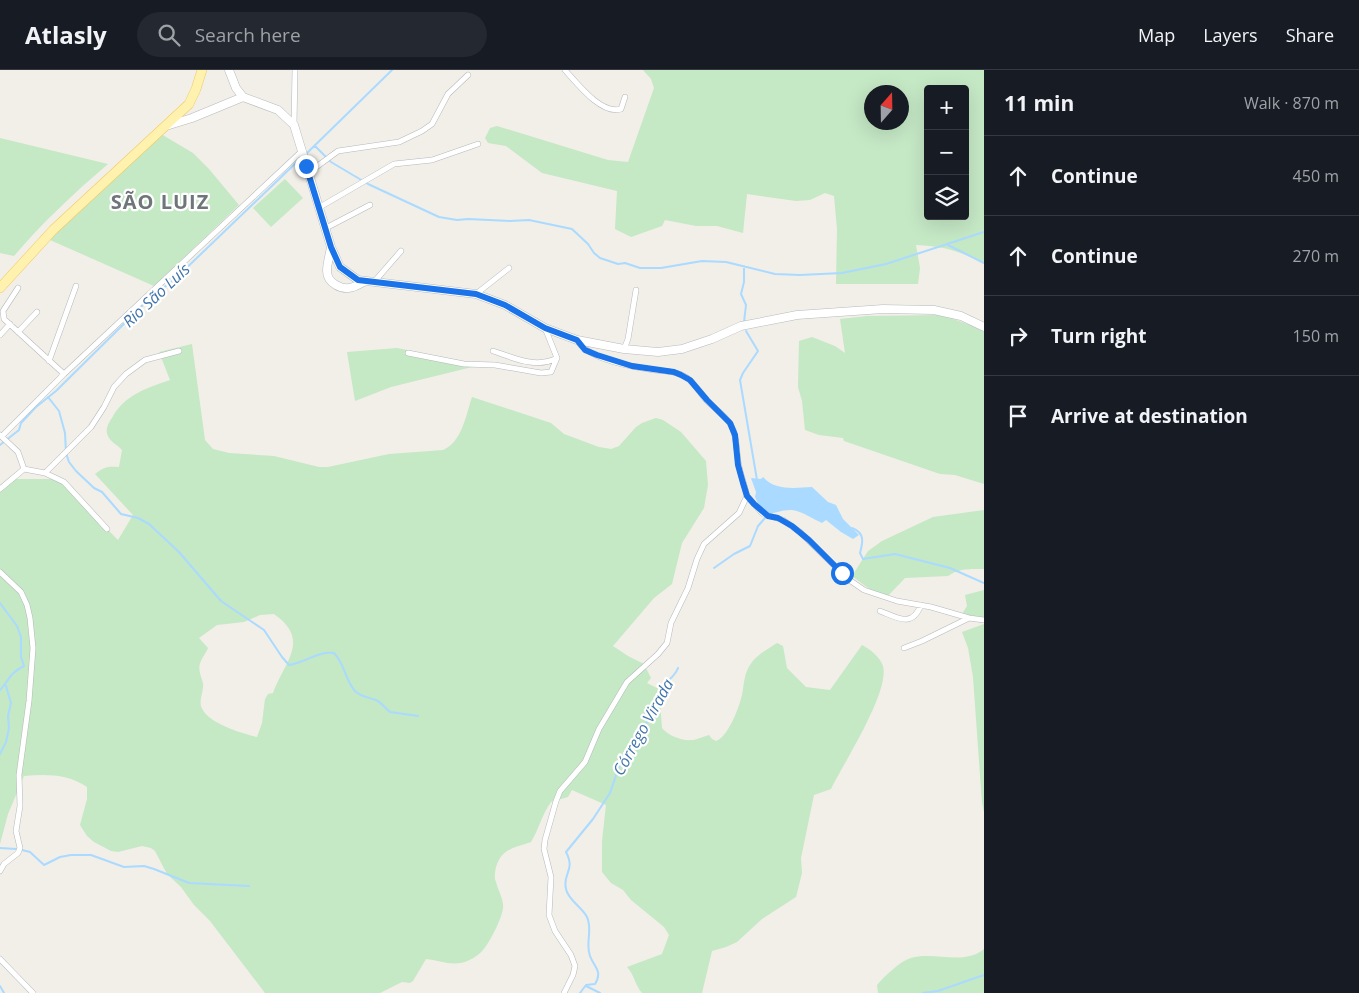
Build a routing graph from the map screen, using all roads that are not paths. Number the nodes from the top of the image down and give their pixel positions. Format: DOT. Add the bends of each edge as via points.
graph roads {
  1 [pos="202,70"];
  2 [pos="229,70"];
  3 [pos="295,70"];
  4 [pos="565,70"];
  5 [pos="468,75"];
  6 [pos="243,97"];
  7 [pos="625,97"];
  8 [pos="294,125"];
  9 [pos="162,127"];
  10 [pos="478,144"];
  11 [pos="302,152"];
  12 [pos="307,169"];
  13 [pos="370,205"];
  14 [pos="320,207"];
  15 [pos="326,228"];
  16 [pos="331,247"];
  17 [pos="401,251"];
  18 [pos="339,264"];
  19 [pos="510,268"];
  20 [pos="327,271"];
  21 [pos="346,273"];
  22 [pos="370,282"];
  23 [pos="334,284"];
  24 [pos="76,286"];
  25 [pos="0,288"];
  26 [pos="18,288"];
  27 [pos="636,290"];
  28 [pos="476,294"];
  29 [pos="37,312"];
  30 [pos="10,324"];
  31 [pos="984,326"];
  32 [pos="545,328"];
  33 [pos="18,332"];
  34 [pos="0,336"];
  35 [pos="577,340"];
  36 [pos="624,349"];
  37 [pos="179,351"];
  38 [pos="493,351"];
  39 [pos="408,353"];
  40 [pos="557,358"];
  41 [pos="49,361"];
  42 [pos="64,374"];
  43 [pos="3,438"];
  44 [pos="24,470"];
  45 [pos="45,473"];
  46 [pos="0,489"];
  47 [pos="747,496"];
  48 [pos="107,529"];
  49 [pos="0,572"];
  50 [pos="921,605"];
  51 [pos="880,611"];
  52 [pos="969,618"];
  53 [pos="983,621"];
  54 [pos="904,648"];
  55 [pos="0,871"];
  56 [pos="0,959"];
  57 [pos="33,993"];
  58 [pos="564,993"];
  1 -- 9 [label="main road" via="189,104"];
  2 -- 6 [label="street"];
  3 -- 8 [label="street"];
  4 -- 7 [label="street" via="589,95 611,110 621,109"];
  5 -- 12 [label="street" via="448,94 432,124 414,136 399,142 345,149"];
  6 -- 8 [label="street" via="278,110"];
  6 -- 9 [label="street"];
  8 -- 11 [label="street"];
  9 -- 25 [label="main road" via="52,230"];
  10 -- 14 [label="street" via="432,160 394,164"];
  11 -- 12 [label="street"];
  11 -- 42 [label="street"];
  12 -- 14 [label="street"];
  13 -- 15 [label="street"];
  14 -- 15 [label="street"];
  15 -- 16 [label="street"];
  16 -- 18 [label="street"];
  16 -- 20 [label="street"];
  17 -- 22 [label="street"];
  18 -- 20 [label="street"];
  18 -- 21 [label="street"];
  19 -- 28 [label="street"];
  20 -- 23 [label="street"];
  21 -- 22 [label="street"];
  21 -- 23 [label="street"];
  22 -- 23 [label="street" via="352,288"];
  22 -- 28 [label="street"];
  24 -- 41 [label="street"];
  26 -- 30 [label="street" via="3,313"];
  27 -- 36 [label="street"];
  28 -- 32 [label="street" via="505,305"];
  29 -- 33 [label="street"];
  30 -- 33 [label="street"];
  30 -- 34 [label="street"];
  31 -- 36 [label="street" via="961,316 934,310 860,310 759,322 670,352"];
  32 -- 35 [label="street"];
  32 -- 40 [label="street"];
  33 -- 41 [label="street"];
  35 -- 36 [label="street"];
  35 -- 47 [label="street" via="585,350 607,358 674,372 690,380 730,423"];
  37 -- 45 [label="street" via="145,360 126,374 114,387 91,427"];
  38 -- 40 [label="street" via="537,363 548,363"];
  39 -- 40 [label="street" via="464,364 495,365 541,373 551,372"];
  41 -- 42 [label="street"];
  42 -- 43 [label="street"];
  43 -- 44 [label="street" via="18,452"];
  44 -- 45 [label="street"];
  44 -- 46 [label="street"];
  45 -- 48 [label="street" via="64,482"];
  47 -- 50 [label="street" via="763,514 783,520 809,540 859,587 897,601"];
  47 -- 58 [label="street" via="739,513 700,551 688,588 671,623 667,643 627,682 584,762 560,790 544,850 551,877 549,915 575,966"];
  49 -- 55 [label="street" via="21,592 27,605 33,648 30,701 19,776 20,806 16,831 20,848"];
  50 -- 51 [label="street" via="910,619"];
  50 -- 52 [label="street"];
  52 -- 53 [label="street"];
  52 -- 54 [label="street"];
  56 -- 57 [label="street"];
}
